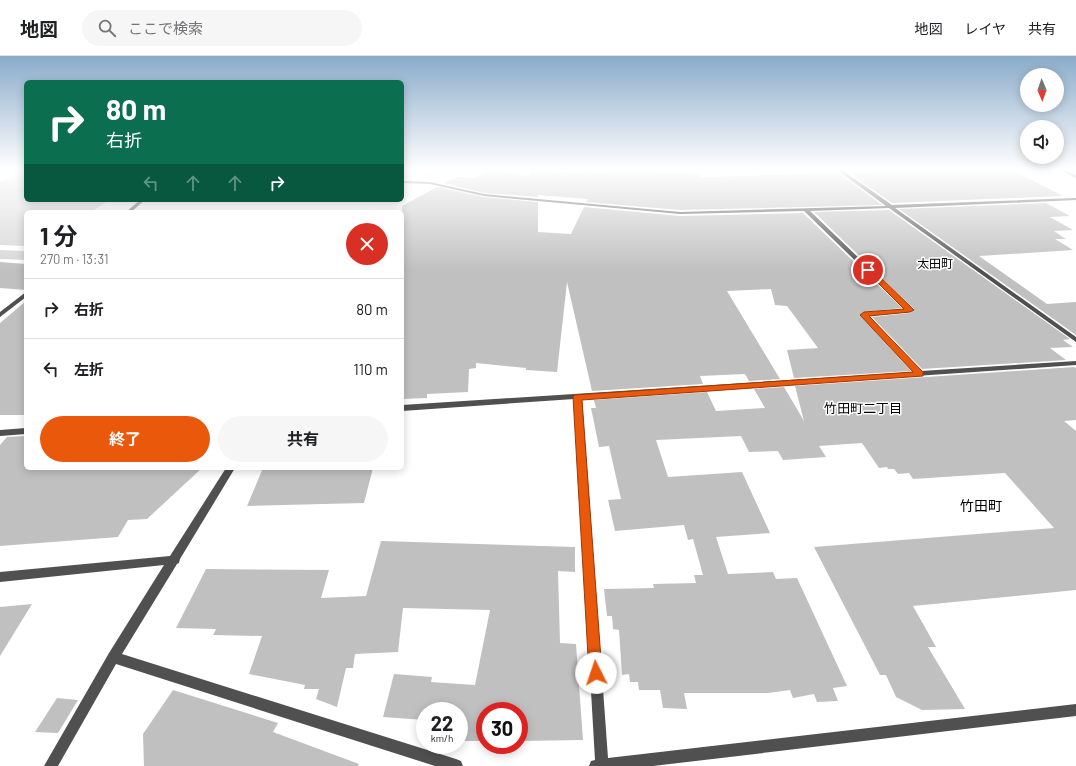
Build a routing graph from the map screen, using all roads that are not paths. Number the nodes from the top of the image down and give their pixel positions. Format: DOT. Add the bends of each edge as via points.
graph roads {
  1 [pos="139,203"];
  2 [pos="573,203"];
  3 [pos="884,203"];
  4 [pos="979,203"];
  5 [pos="889,207"];
  6 [pos="805,209"];
  7 [pos="130,210"];
  8 [pos="24,296"];
  9 [pos="0,315"];
  10 [pos="1076,340"];
  11 [pos="1076,363"];
  12 [pos="920,374"];
  13 [pos="578,397"];
  14 [pos="404,408"];
  15 [pos="24,431"];
  16 [pos="0,433"];
  17 [pos="230,470"];
  18 [pos="175,560"];
  19 [pos="0,577"];
  20 [pos="113,658"];
  21 [pos="1076,710"];
  22 [pos="51,766"];
  23 [pos="456,766"];
  24 [pos="600,766"];
  1 -- 7 [label="street"];
  2 -- 6 [label="street" via="680,213"];
  3 -- 5 [label="street"];
  4 -- 5 [label="street"];
  5 -- 6 [label="street"];
  5 -- 10 [label="street"];
  6 -- 12 [label="street" via="910,310 864,315"];
  8 -- 9 [label="street"];
  11 -- 12 [label="street"];
  12 -- 13 [label="street"];
  13 -- 14 [label="street"];
  13 -- 24 [label="street"];
  15 -- 16 [label="street"];
  17 -- 18 [label="street"];
  18 -- 19 [label="street"];
  18 -- 20 [label="street"];
  20 -- 22 [label="street"];
  20 -- 23 [label="street"];
  21 -- 24 [label="street"];
}
